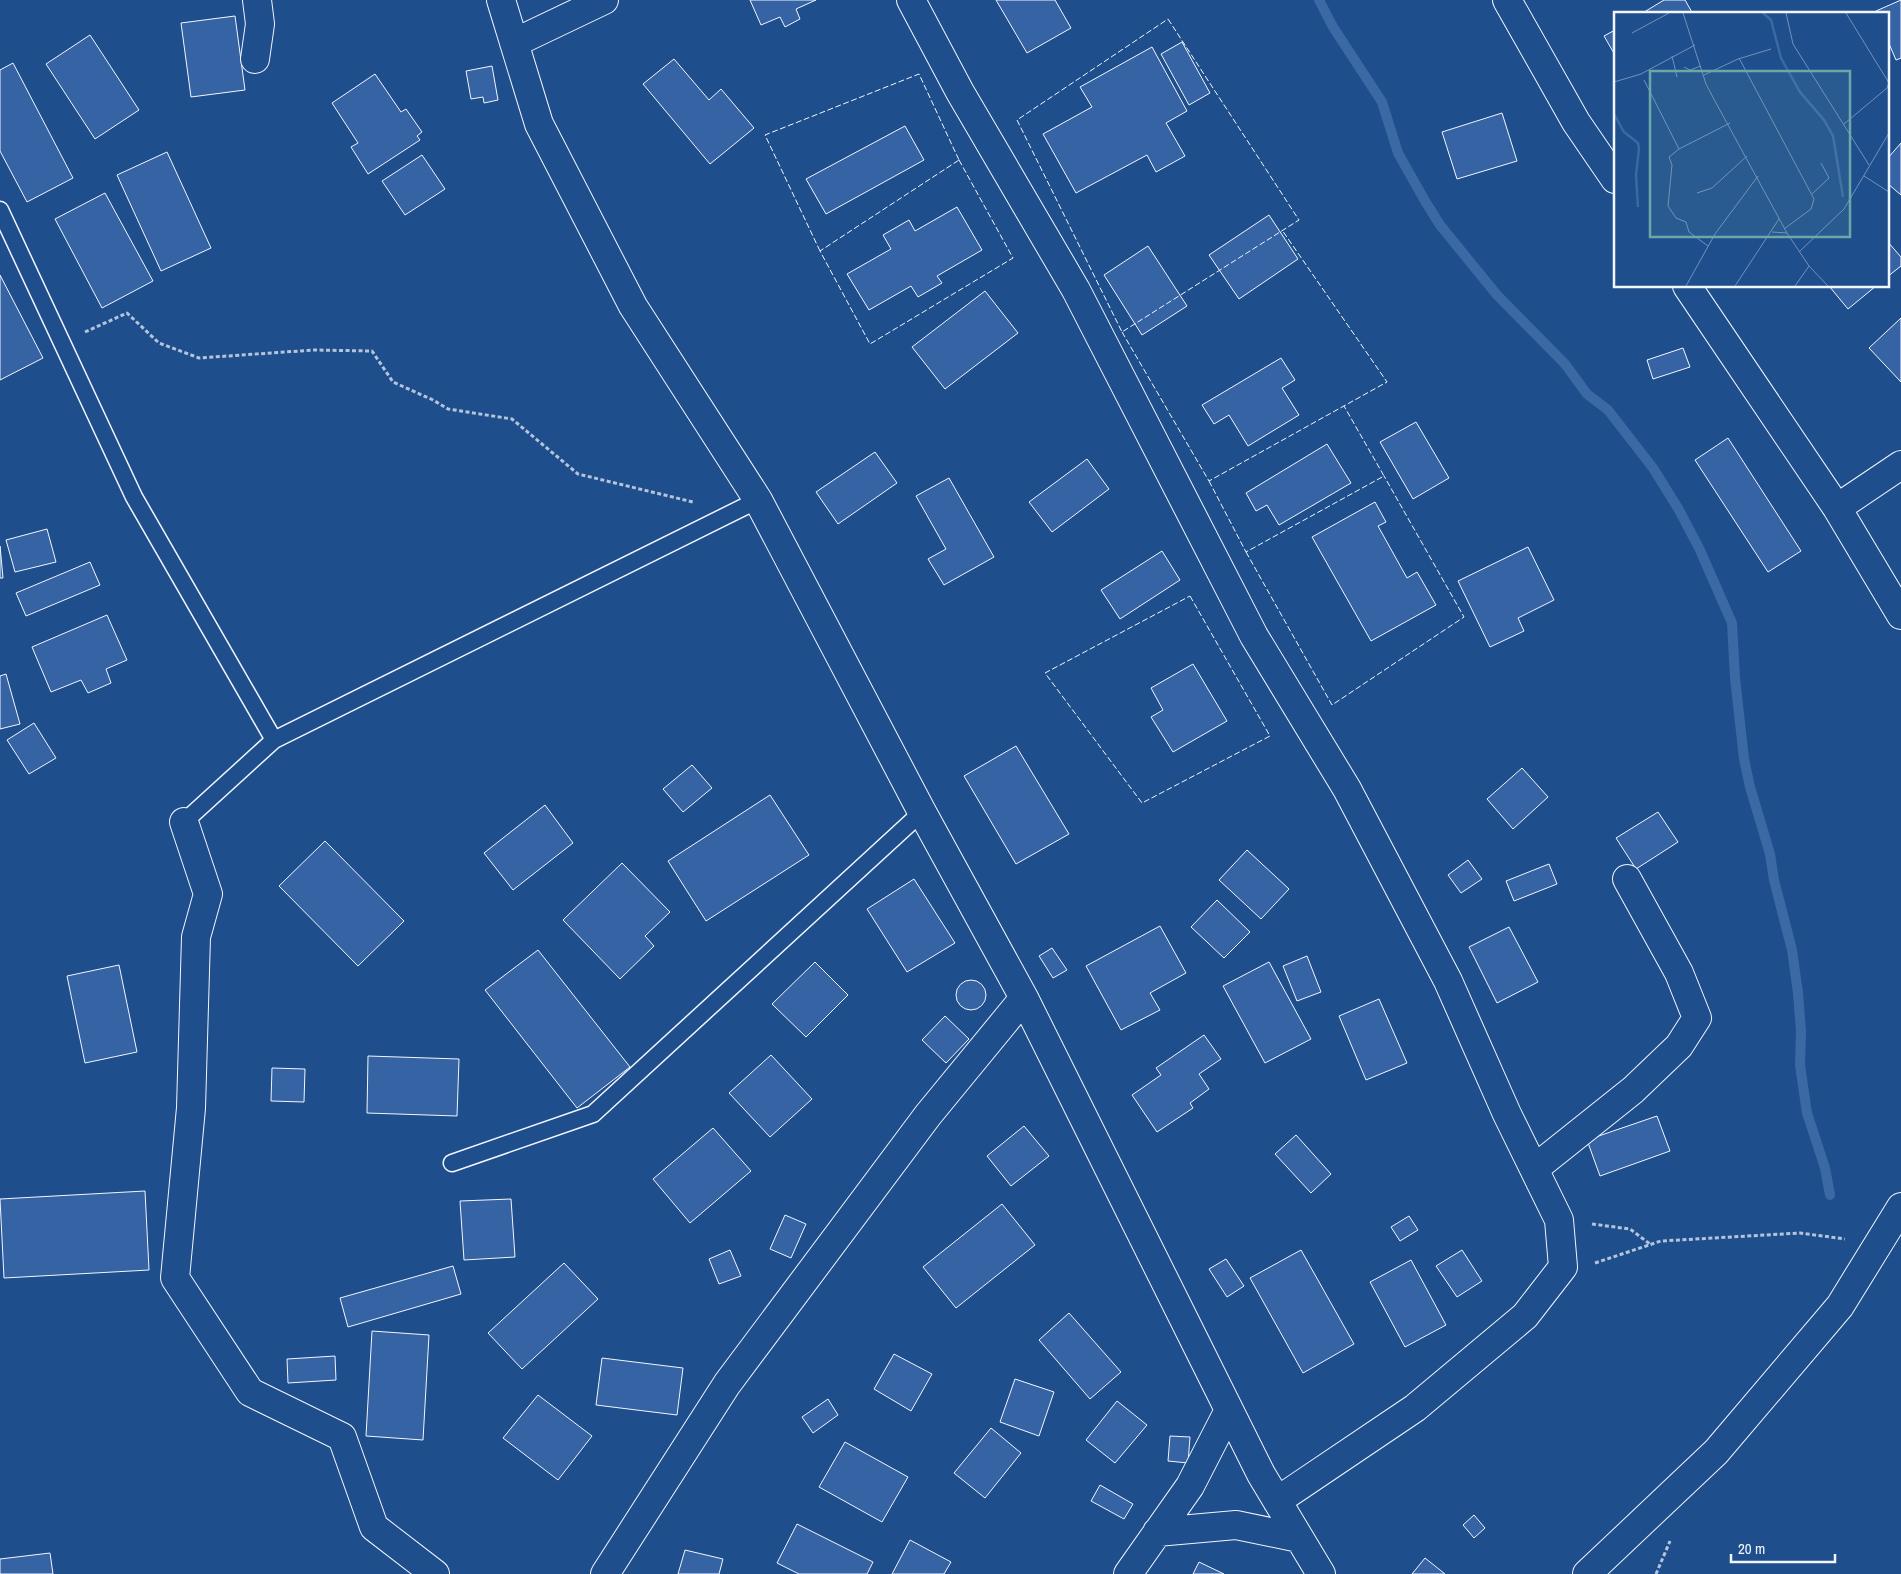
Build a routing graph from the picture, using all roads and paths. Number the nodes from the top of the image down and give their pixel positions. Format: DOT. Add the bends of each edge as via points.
graph roads {
  1 [pos="257,0"];
  2 [pos="501,0"];
  3 [pos="604,0"];
  4 [pos="911,0"];
  5 [pos="1508,0"];
  6 [pos="514,43"];
  7 [pos="255,59"];
  8 [pos="1614,178"];
  9 [pos="0,210"];
  10 [pos="1688,288"];
  11 [pos="62,343"];
  12 [pos="1901,465"];
  13 [pos="758,500"];
  14 [pos="1837,508"];
  15 [pos="712,523"];
  16 [pos="1901,615"];
  17 [pos="274,740"];
  18 [pos="922,812"];
  19 [pos="184,822"];
  20 [pos="1627,879"];
  21 [pos="1024,998"];
  22 [pos="452,1163"];
  23 [pos="1534,1169"];
  24 [pos="1901,1207"];
  25 [pos="1559,1220"];
  26 [pos="1651,1245"];
  27 [pos="1875,1249"];
  28 [pos="1557,1275"];
  29 [pos="1229,1410"];
  30 [pos="1277,1501"];
  31 [pos="1157,1532"];
  32 [pos="1299,1538"];
  33 [pos="435,1574"];
  34 [pos="605,1574"];
  35 [pos="1128,1574"];
  36 [pos="1321,1574"];
  37 [pos="1587,1574"];
  1 -- 7 [label="street" via="260,24"];
  2 -- 6 [label="street"];
  3 -- 6 [label="street"];
  4 -- 23 [label="street" via="960,92 1076,290 1254,636 1348,789 1448,981"];
  5 -- 8 [label="street" via="1576,122"];
  6 -- 13 [label="street" via="538,124 632,306"];
  9 -- 11 [label="lane"];
  10 -- 14 [label="street"];
  11 -- 15 [label="path" via="127,313 159,343 199,358 314,350 372,351 392,382 448,410 512,419 578,474 698,503"];
  11 -- 17 [label="lane" via="134,497"];
  12 -- 14 [label="street"];
  13 -- 15 [label="lane"];
  13 -- 18 [label="street"];
  14 -- 16 [label="street"];
  15 -- 17 [label="lane"];
  17 -- 19 [label="lane"];
  18 -- 21 [label="street"];
  18 -- 22 [label="lane" via="593,1114"];
  19 -- 33 [label="street" via="208,894 196,937 190,1108 176,1278 250,1392 342,1437 374,1527"];
  20 -- 23 [label="street" via="1679,973 1697,1018 1679,1046 1633,1090"];
  21 -- 29 [label="street"];
  21 -- 34 [label="street" via="928,1115 727,1384"];
  23 -- 25 [label="street"];
  24 -- 27 [label="street"];
  25 -- 26 [label="path" via="1630,1229"];
  25 -- 28 [label="street" via="1563,1267"];
  26 -- 27 [label="path" via="1661,1241 1800,1233 1859,1241"];
  26 -- 28 [label="path"];
  27 -- 37 [label="street" via="1840,1306 1716,1452"];
  28 -- 30 [label="street" via="1525,1316 1415,1408"];
  29 -- 30 [label="street"];
  29 -- 31 [label="street" via="1190,1486"];
  30 -- 32 [label="street"];
  31 -- 32 [label="street" via="1236,1525"];
  31 -- 35 [label="street"];
  32 -- 36 [label="street"];
}
